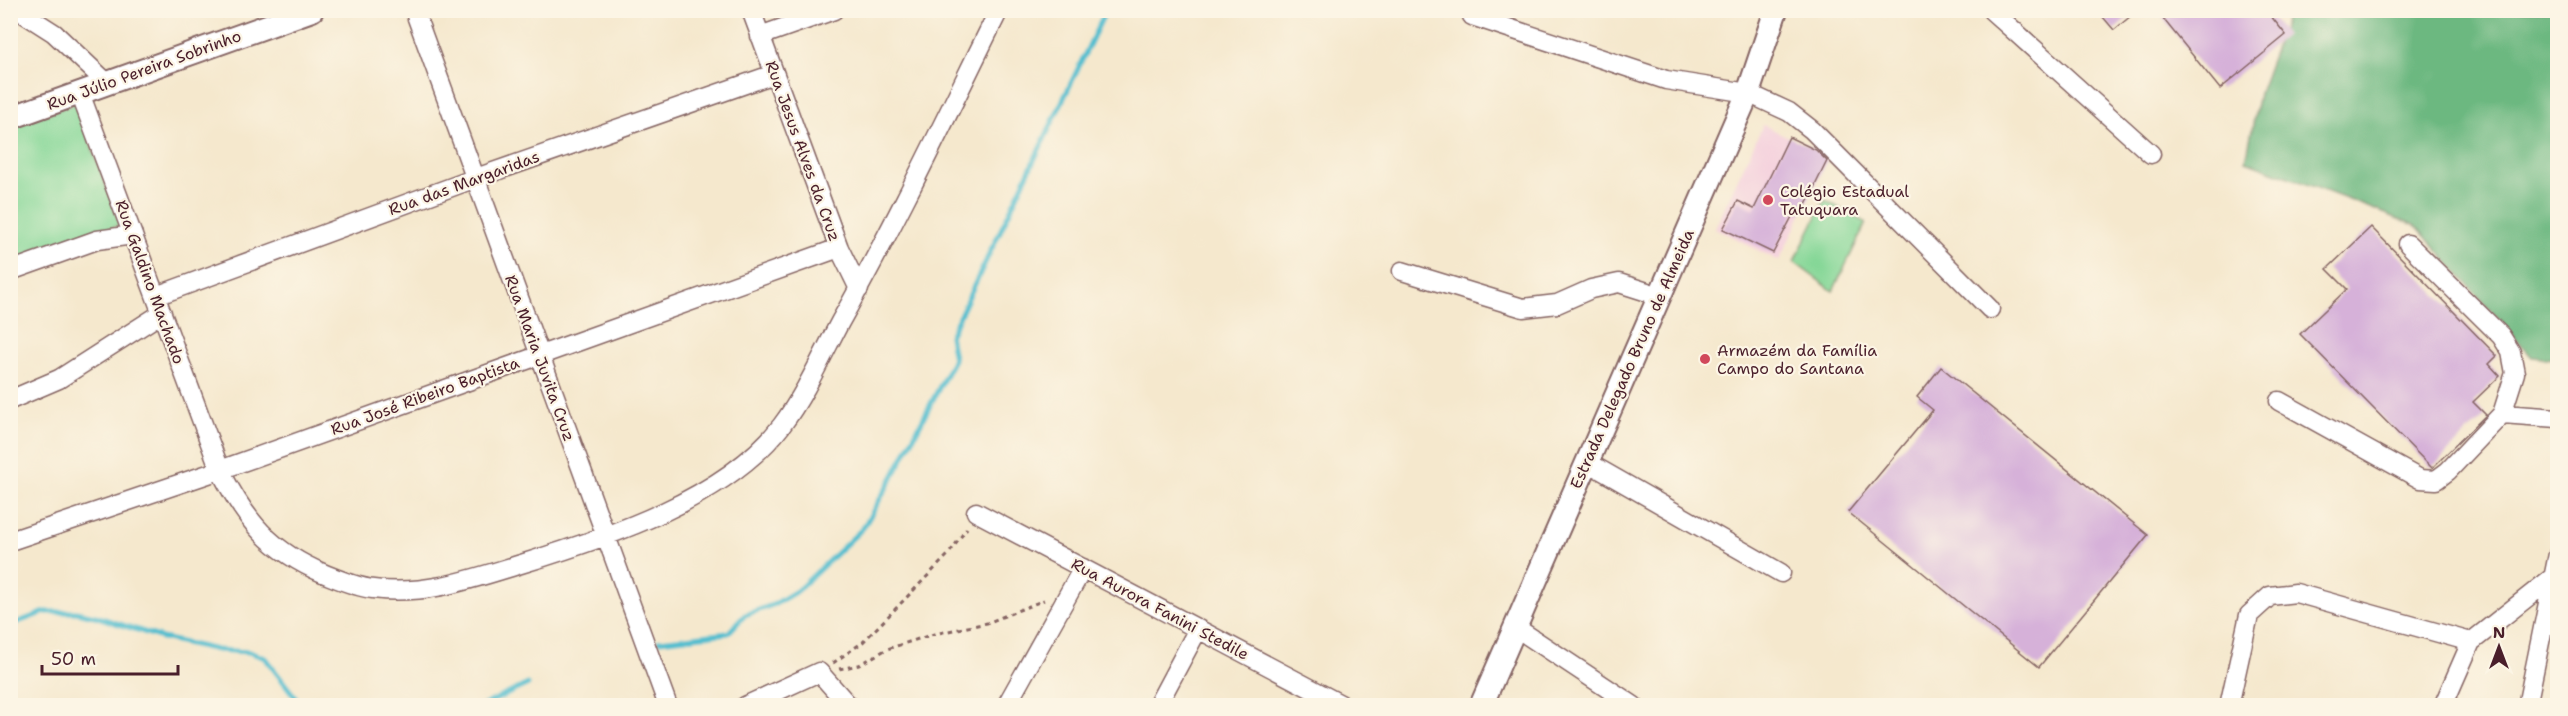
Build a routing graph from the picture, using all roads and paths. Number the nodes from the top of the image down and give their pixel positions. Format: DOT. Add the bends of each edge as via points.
graph roads {
  1 [pos="18,10"];
  2 [pos="312,10"];
  3 [pos="414,10"];
  4 [pos="751,10"];
  5 [pos="834,10"];
  6 [pos="999,10"];
  7 [pos="1776,10"];
  8 [pos="1991,10"];
  9 [pos="1472,16"];
  10 [pos="760,36"];
  11 [pos="774,74"];
  12 [pos="108,84"];
  13 [pos="80,93"];
  14 [pos="1748,93"];
  15 [pos="10,118"];
  16 [pos="2151,154"];
  17 [pos="476,178"];
  18 [pos="133,235"];
  19 [pos="2408,244"];
  20 [pos="839,248"];
  21 [pos="10,271"];
  22 [pos="1402,271"];
  23 [pos="859,289"];
  24 [pos="1660,296"];
  25 [pos="159,304"];
  26 [pos="1990,309"];
  27 [pos="538,355"];
  28 [pos="10,400"];
  29 [pos="2278,401"];
  30 [pos="2502,414"];
  31 [pos="2555,420"];
  32 [pos="1587,462"];
  33 [pos="220,470"];
  34 [pos="976,512"];
  35 [pos="606,537"];
  36 [pos="10,541"];
  37 [pos="2558,554"];
  38 [pos="1083,568"];
  39 [pos="1780,573"];
  40 [pos="2553,577"];
  41 [pos="1072,587"];
  42 [pos="1515,627"];
  43 [pos="1198,629"];
  44 [pos="2471,642"];
  45 [pos="819,672"];
  46 [pos="1312,698"];
  47 [pos="668,705"];
  48 [pos="745,705"];
  49 [pos="849,705"];
  50 [pos="1006,705"];
  51 [pos="1157,705"];
  52 [pos="1344,705"];
  53 [pos="1481,705"];
  54 [pos="1634,705"];
  55 [pos="2229,705"];
  56 [pos="2443,705"];
  57 [pos="2527,705"];
  1 -- 12 [label="street" via="54,33"];
  2 -- 12 [label="main road, Rua Júlio Pereira Sobrinho"];
  3 -- 17 [label="street, Rua Maria Juvita Cruz"];
  4 -- 10 [label="street, Rua Jesus Alves da Cruz"];
  5 -- 10 [label="street"];
  6 -- 23 [label="street, Rua Galdino Machado"];
  7 -- 14 [label="main road, Estrada Delegado Bruno de Almeida"];
  8 -- 16 [label="street"];
  9 -- 14 [label="street" via="1666,81"];
  10 -- 11 [label="street, Rua Jesus Alves da Cruz"];
  11 -- 17 [label="street, Rua das Margaridas"];
  11 -- 20 [label="street, Rua Jesus Alves da Cruz"];
  12 -- 13 [label="main road, Rua Júlio Pereira Sobrinho"];
  13 -- 15 [label="main road, Rua Júlio Pereira Sobrinho"];
  13 -- 18 [label="street, Rua Galdino Machado"];
  14 -- 24 [label="main road, Estrada Delegado Bruno de Almeida"];
  14 -- 26 [label="street" via="1802,120"];
  17 -- 25 [label="street, Rua das Margaridas"];
  17 -- 27 [label="street, Rua Maria Juvita Cruz"];
  18 -- 21 [label="street" via="97,240"];
  18 -- 25 [label="street, Rua Galdino Machado"];
  19 -- 30 [label="street" via="2501,336 2511,352 2516,373"];
  20 -- 23 [label="street, Rua Jesus Alves da Cruz"];
  20 -- 27 [label="street, Rua José Ribeiro Baptista"];
  22 -- 24 [label="street" via="1523,308 1557,304 1619,283"];
  23 -- 35 [label="street, Rua Galdino Machado" via="796,403 760,448 711,486"];
  24 -- 32 [label="main road, Estrada Delegado Bruno de Almeida"];
  25 -- 28 [label="street, Rua das Margaridas" via="59,379"];
  25 -- 33 [label="street, Rua Galdino Machado"];
  27 -- 33 [label="street, Rua José Ribeiro Baptista"];
  27 -- 35 [label="street, Rua Maria Juvita Cruz"];
  29 -- 30 [label="street" via="2420,479 2436,480"];
  30 -- 31 [label="street"];
  32 -- 39 [label="street"];
  32 -- 42 [label="main road, Estrada Delegado Bruno de Almeida"];
  33 -- 35 [label="street, Rua Galdino Machado" via="234,499 278,549 318,571 371,589 430,590"];
  33 -- 36 [label="street, Rua José Ribeiro Baptista"];
  34 -- 38 [label="street, Rua Aurora Fanini Stedile"];
  34 -- 45 [label="path" via="948,555 863,642"];
  35 -- 47 [label="street, Rua Maria Juvita Cruz"];
  37 -- 40 [label="street"];
  38 -- 41 [label="street"];
  38 -- 43 [label="street, Rua Aurora Fanini Stedile"];
  40 -- 44 [label="street"];
  40 -- 57 [label="street"];
  41 -- 45 [label="path" via="987,623 934,633 887,649 859,665"];
  41 -- 50 [label="street"];
  42 -- 53 [label="main road, Estrada Delegado Bruno de Almeida"];
  42 -- 54 [label="street"];
  43 -- 46 [label="street, Rua Aurora Fanini Stedile"];
  43 -- 51 [label="street"];
  44 -- 55 [label="street" via="2296,593 2270,596 2249,615"];
  44 -- 56 [label="street"];
  45 -- 48 [label="street"];
  45 -- 49 [label="street"];
  46 -- 52 [label="street, Rua Aurora Fanini Stedile"];
}
